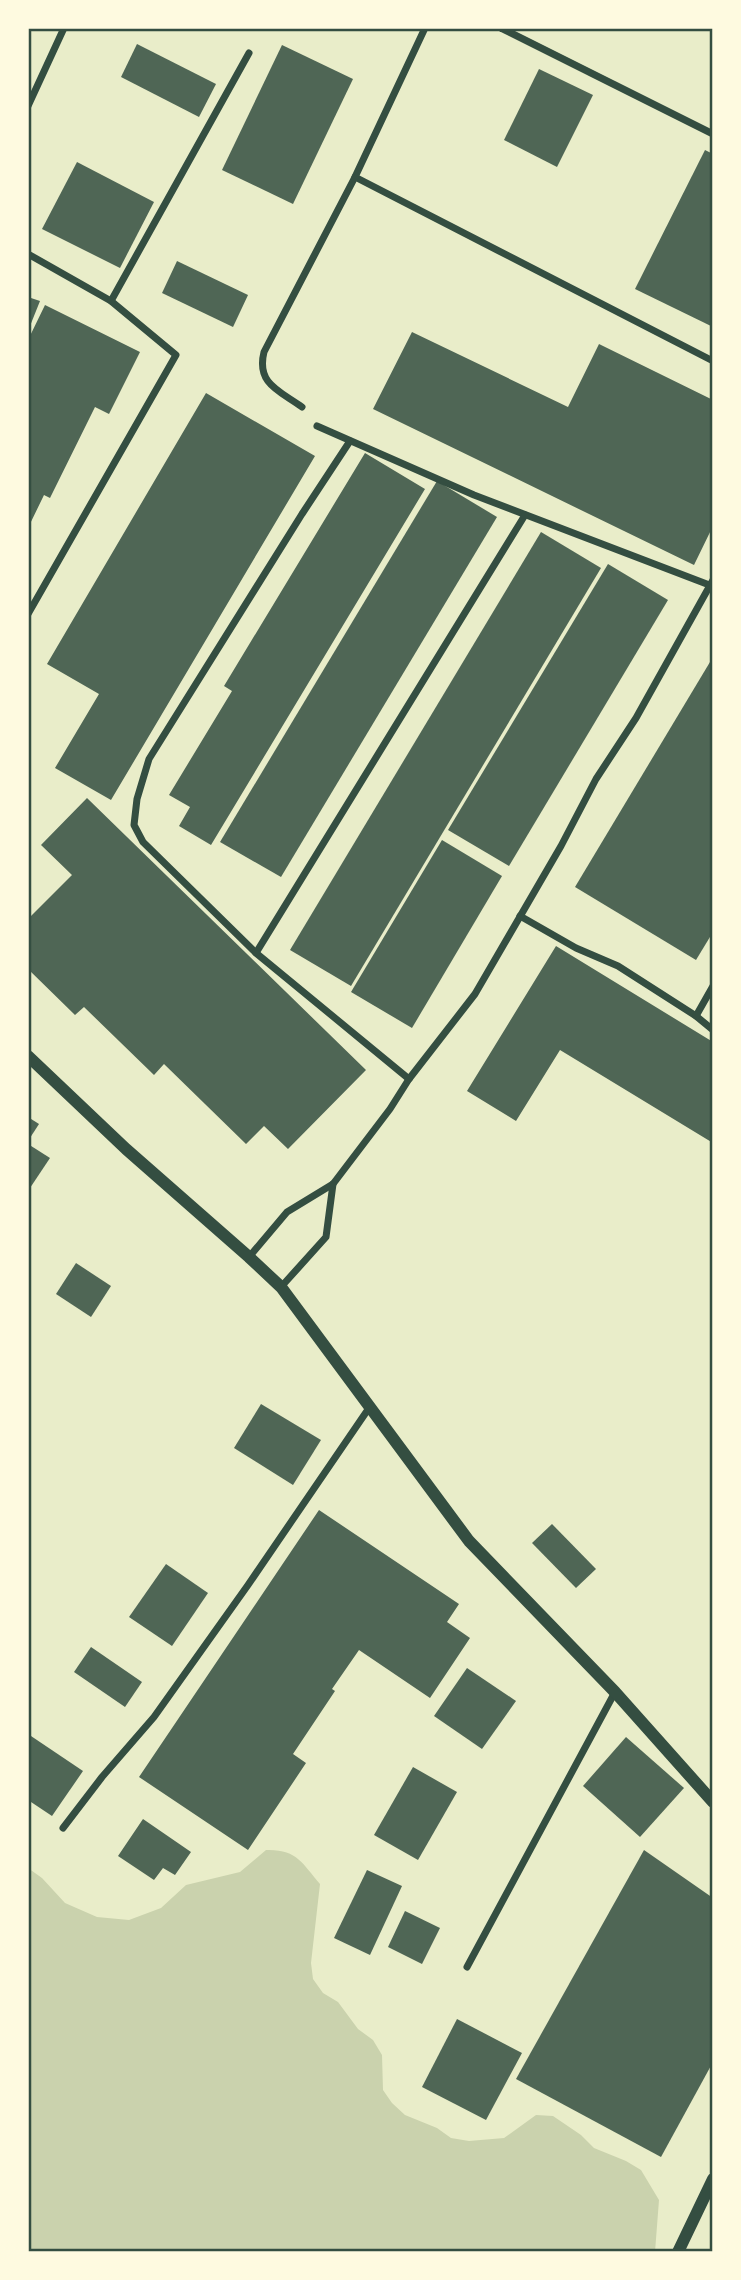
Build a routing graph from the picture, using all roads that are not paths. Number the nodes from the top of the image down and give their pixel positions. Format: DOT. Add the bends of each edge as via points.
graph roads {
  1 [pos="64,28"];
  2 [pos="425,28"];
  3 [pos="501,28"];
  4 [pos="249,53"];
  5 [pos="28,106"];
  6 [pos="713,134"];
  7 [pos="355,177"];
  8 [pos="28,254"];
  9 [pos="111,302"];
  10 [pos="713,361"];
  11 [pos="302,407"];
  12 [pos="317,426"];
  13 [pos="350,441"];
  14 [pos="525,514"];
  15 [pos="712,584"];
  16 [pos="28,614"];
  17 [pos="520,916"];
  18 [pos="256,953"];
  19 [pos="713,986"];
  20 [pos="696,1016"];
  21 [pos="713,1030"];
  22 [pos="28,1056"];
  23 [pos="409,1079"];
  24 [pos="333,1184"];
  25 [pos="250,1257"];
  26 [pos="281,1287"];
  27 [pos="369,1408"];
  28 [pos="615,1692"];
  29 [pos="713,1802"];
  30 [pos="63,1828"];
  31 [pos="467,1967"];
  32 [pos="713,2179"];
  33 [pos="678,2252"];
  1 -- 5 [label="street"];
  2 -- 7 [label="street"];
  3 -- 6 [label="street"];
  4 -- 9 [label="street"];
  7 -- 10 [label="street"];
  7 -- 11 [label="street" via="261,362 265,380"];
  8 -- 9 [label="street"];
  9 -- 16 [label="street" via="176,355"];
  12 -- 13 [label="street"];
  13 -- 14 [label="street"];
  13 -- 18 [label="street" via="149,759 137,799 134,825 143,842"];
  14 -- 15 [label="street"];
  14 -- 18 [label="street"];
  15 -- 17 [label="street"];
  17 -- 20 [label="street" via="618,966"];
  17 -- 23 [label="street" via="475,994"];
  18 -- 23 [label="street"];
  19 -- 20 [label="street"];
  20 -- 21 [label="street"];
  22 -- 25 [label="street"];
  23 -- 24 [label="street"];
  24 -- 25 [label="street" via="287,1212"];
  24 -- 26 [label="street" via="326,1237"];
  25 -- 26 [label="street"];
  26 -- 27 [label="street"];
  27 -- 28 [label="street" via="469,1541"];
  27 -- 30 [label="street" via="154,1717"];
  28 -- 29 [label="street"];
  28 -- 31 [label="street"];
  32 -- 33 [label="street"];
}
